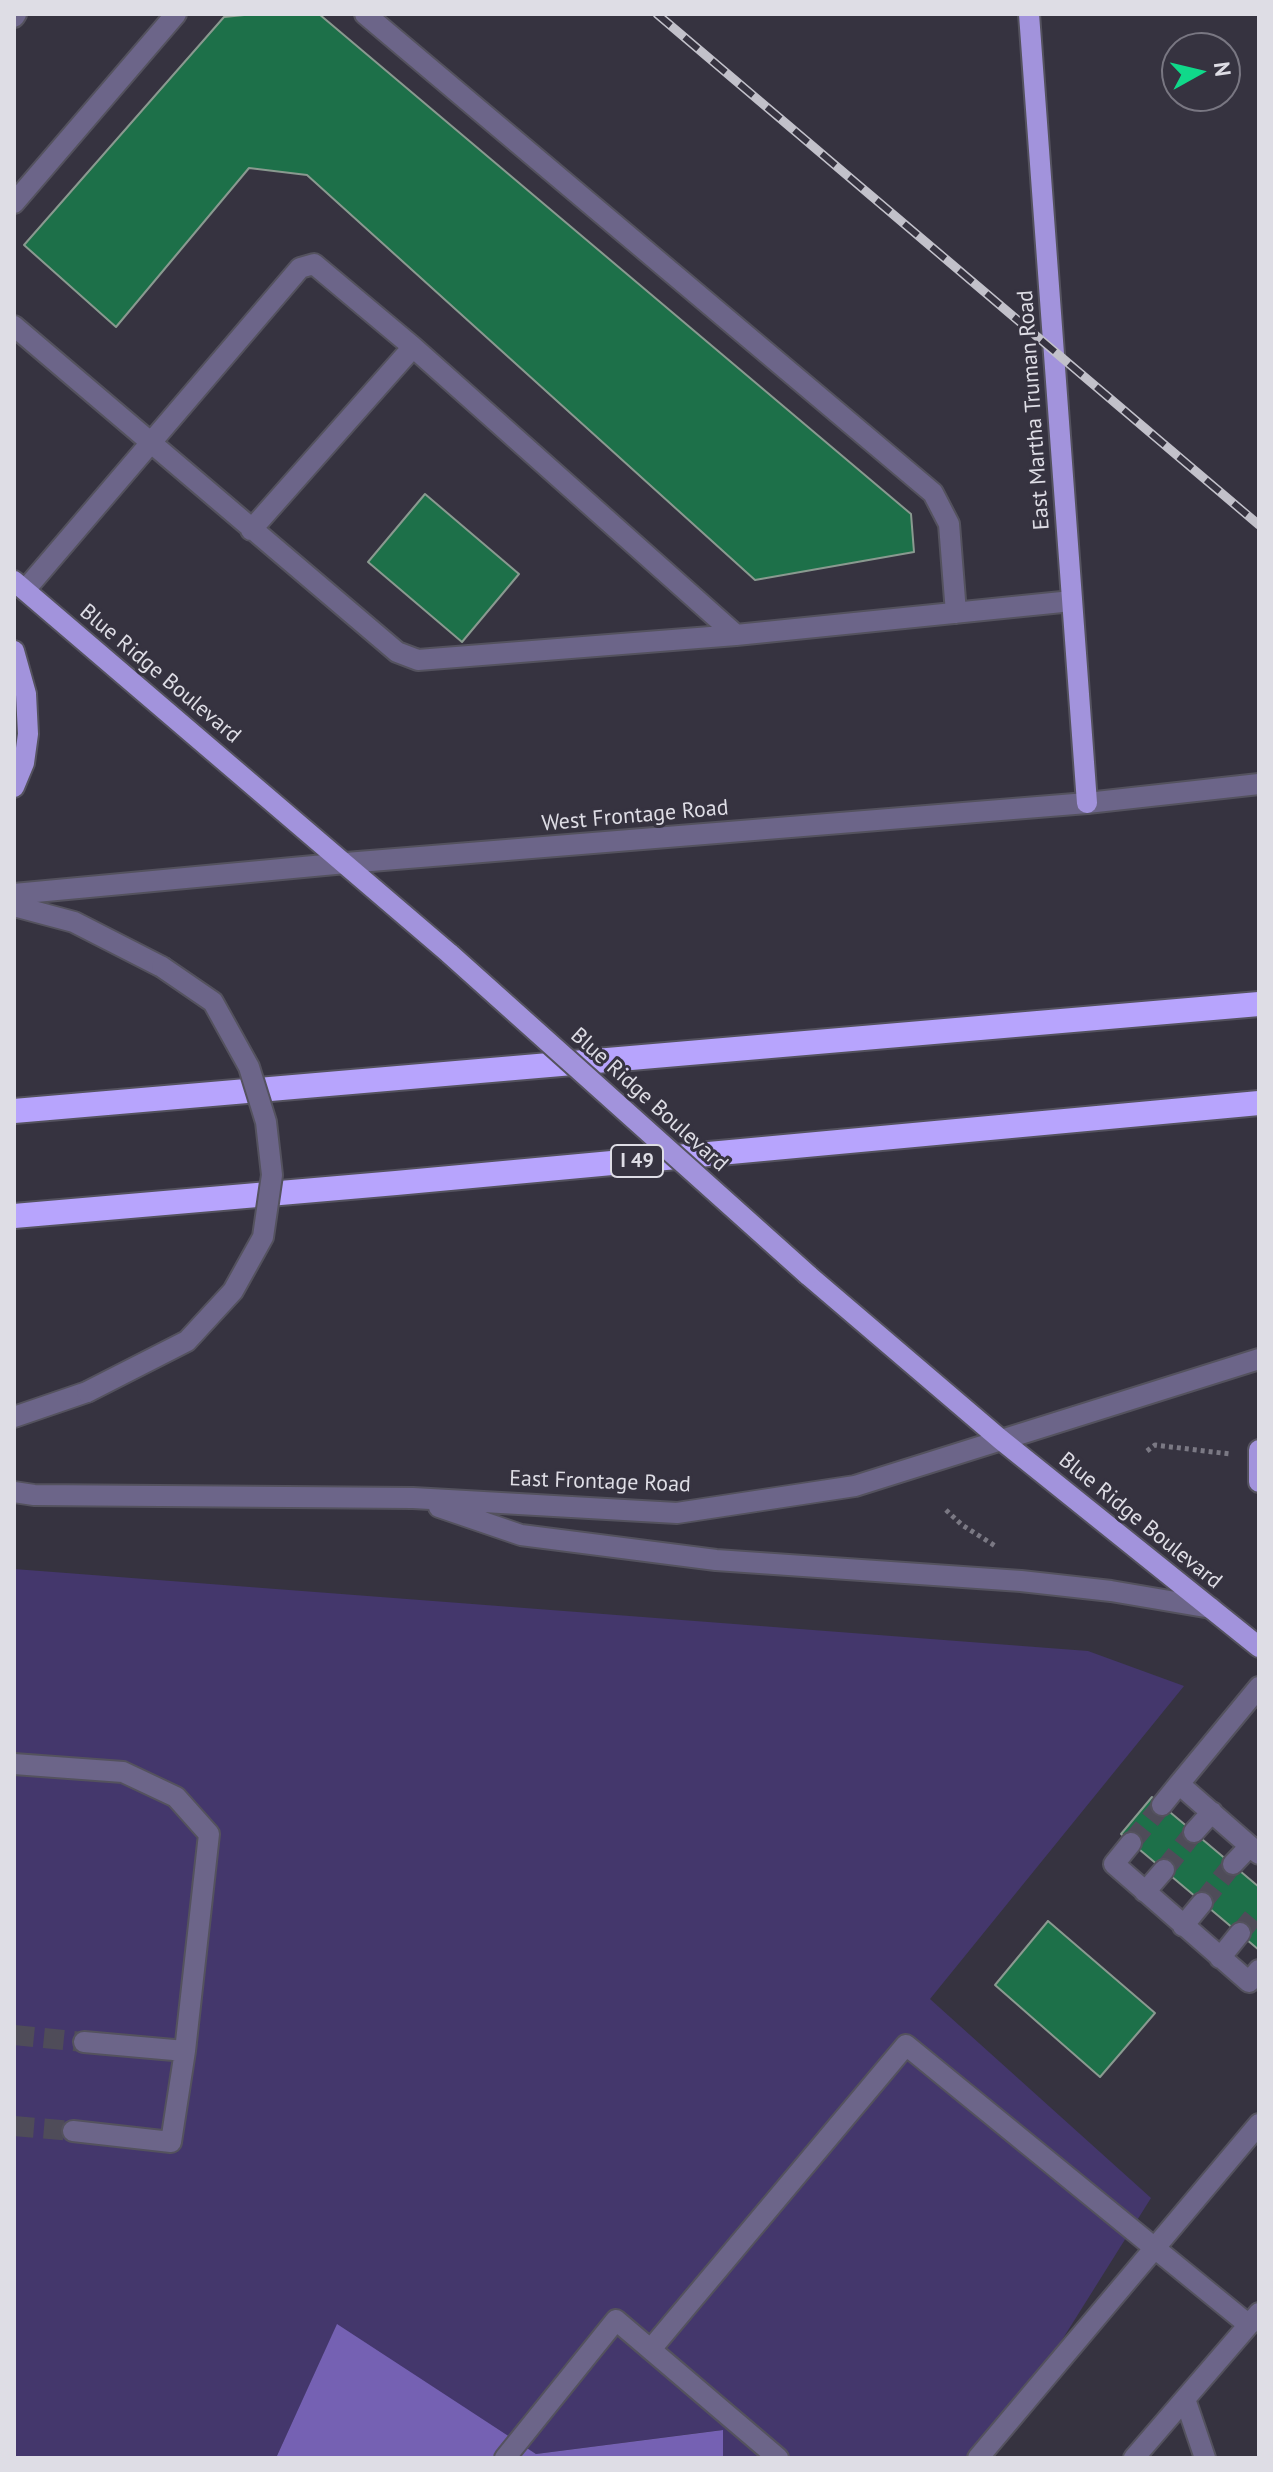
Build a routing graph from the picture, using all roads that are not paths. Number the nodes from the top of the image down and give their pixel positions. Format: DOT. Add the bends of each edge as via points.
graph roads {
  1 [pos="176,14"];
  2 [pos="365,14"];
  3 [pos="1029,14"];
  4 [pos="14,203"];
  5 [pos="14,326"];
  6 [pos="413,347"];
  7 [pos="150,444"];
  8 [pos="251,530"];
  9 [pos="19,585"];
  10 [pos="1072,601"];
  11 [pos="956,613"];
  12 [pos="736,635"];
  13 [pos="14,651"];
  14 [pos="1259,784"];
  15 [pos="14,787"];
  16 [pos="1087,803"];
  17 [pos="346,863"];
  18 [pos="14,894"];
  19 [pos="14,906"];
  20 [pos="1259,1004"];
  21 [pos="1259,1103"];
  22 [pos="14,1111"];
  23 [pos="14,1216"];
  24 [pos="1259,1359"];
  25 [pos="14,1417"];
  26 [pos="1000,1439"];
  27 [pos="1259,1450"];
  28 [pos="1259,1482"];
  29 [pos="14,1492"];
  30 [pos="413,1498"];
  31 [pos="1211,1608"];
  32 [pos="1259,1647"];
  33 [pos="1259,1687"];
  34 [pos="14,1764"];
  35 [pos="1179,1784"];
  36 [pos="1162,1805"];
  37 [pos="1212,1812"];
  38 [pos="1194,1832"];
  39 [pos="1131,1843"];
  40 [pos="1254,1850"];
  41 [pos="1233,1864"];
  42 [pos="1164,1870"];
  43 [pos="1145,1892"];
  44 [pos="1202,1903"];
  45 [pos="1183,1926"];
  46 [pos="1240,1933"];
  47 [pos="1220,1958"];
  48 [pos="1259,1970"];
  49 [pos="84,2042"];
  50 [pos="185,2051"];
  51 [pos="1259,2124"];
  52 [pos="73,2131"];
  53 [pos="1155,2248"];
  54 [pos="1254,2319"];
  55 [pos="651,2349"];
  56 [pos="1185,2399"];
  57 [pos="505,2458"];
  58 [pos="778,2458"];
  59 [pos="978,2458"];
  60 [pos="1134,2458"];
  61 [pos="1205,2458"];
  1 -- 4 [label="street"];
  2 -- 11 [label="street" via="933,493 949,524"];
  3 -- 10 [label="main road, East Martha Truman Road"];
  5 -- 7 [label="street"];
  6 -- 7 [label="street" via="314,264 300,268"];
  6 -- 8 [label="street"];
  6 -- 12 [label="street"];
  7 -- 8 [label="street"];
  7 -- 9 [label="street"];
  8 -- 12 [label="street" via="397,652 418,660"];
  9 -- 17 [label="main road, Blue Ridge Boulevard"];
  10 -- 11 [label="street"];
  10 -- 16 [label="main road, East Martha Truman Road"];
  11 -- 12 [label="street"];
  13 -- 15 [label="main road" via="26,694 28,734"];
  14 -- 16 [label="street, West Frontage Road"];
  16 -- 17 [label="street, West Frontage Road"];
  17 -- 18 [label="street, West Frontage Road"];
  17 -- 26 [label="main road, Blue Ridge Boulevard, bridge"];
  19 -- 25 [label="street, bridge" via="74,922 162,967 213,1002 249,1067 266,1122 272,1175 263,1237 233,1291 187,1341 87,1392"];
  20 -- 22 [label="highway"];
  21 -- 23 [label="highway, I 49"];
  24 -- 26 [label="street, East Frontage Road"];
  26 -- 30 [label="street, East Frontage Road" via="855,1486 677,1513"];
  26 -- 31 [label="main road, Blue Ridge Boulevard"];
  27 -- 28 [label="main road"];
  29 -- 30 [label="street, East Frontage Road"];
  30 -- 31 [label="street" via="521,1535 716,1560 1021,1581"];
  31 -- 32 [label="main road, Blue Ridge Boulevard"];
  33 -- 35 [label="street"];
  34 -- 50 [label="street" via="123,1772 176,1797 209,1834"];
  35 -- 36 [label="street"];
  35 -- 37 [label="street"];
  37 -- 38 [label="street"];
  37 -- 40 [label="street"];
  39 -- 43 [label="street" via="1114,1864"];
  40 -- 41 [label="street"];
  42 -- 43 [label="street"];
  43 -- 45 [label="street"];
  44 -- 45 [label="street"];
  45 -- 47 [label="street"];
  46 -- 47 [label="street"];
  47 -- 48 [label="street" via="1249,1982"];
  49 -- 50 [label="street"];
  50 -- 52 [label="street" via="171,2142"];
  51 -- 53 [label="street"];
  53 -- 54 [label="street"];
  53 -- 55 [label="street" via="906,2045"];
  53 -- 59 [label="street"];
  54 -- 56 [label="street"];
  55 -- 57 [label="street" via="616,2320"];
  55 -- 58 [label="street"];
  56 -- 60 [label="street"];
  56 -- 61 [label="street"];
}
